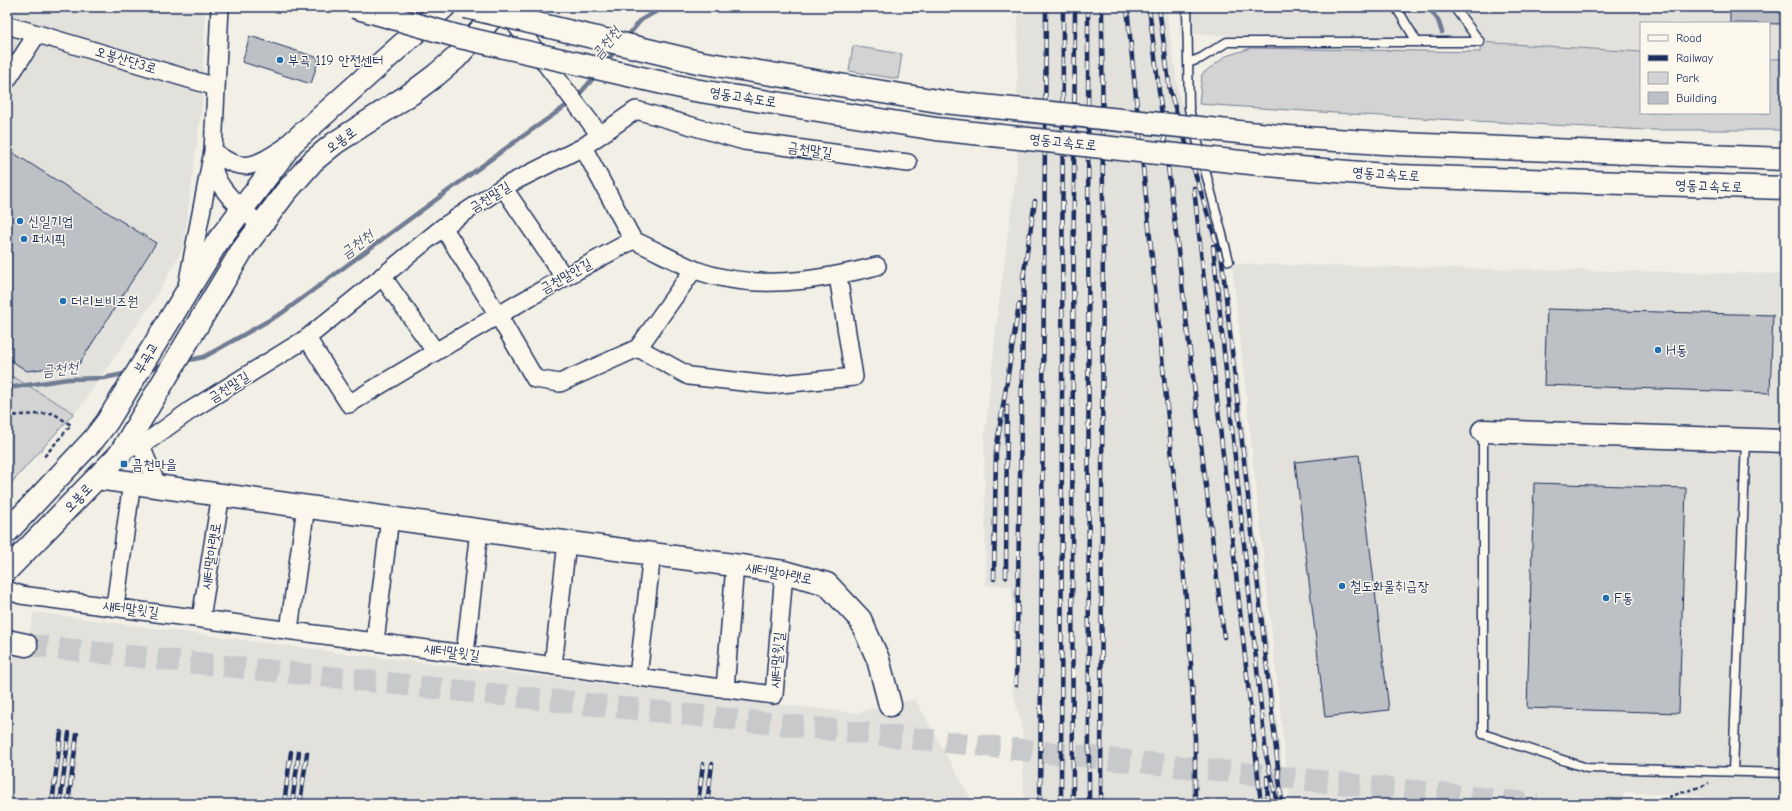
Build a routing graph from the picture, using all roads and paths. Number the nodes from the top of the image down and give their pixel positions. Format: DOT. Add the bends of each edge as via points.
graph roads {
  1 [pos="220,7"];
  2 [pos="354,7"];
  3 [pos="444,7"];
  4 [pos="466,7"];
  5 [pos="502,7"];
  6 [pos="1187,7"];
  7 [pos="1396,7"];
  8 [pos="1454,7"];
  9 [pos="7,25"];
  10 [pos="37,34"];
  11 [pos="1417,42"];
  12 [pos="1188,63"];
  13 [pos="7,80"];
  14 [pos="216,87"];
  15 [pos="600,135"];
  16 [pos="292,143"];
  17 [pos="583,148"];
  18 [pos="213,151"];
  19 [pos="1785,159"];
  20 [pos="908,163"];
  21 [pos="503,187"];
  22 [pos="1785,188"];
  23 [pos="242,208"];
  24 [pos="261,226"];
  25 [pos="443,227"];
  26 [pos="633,240"];
  27 [pos="1229,261"];
  28 [pos="877,266"];
  29 [pos="694,269"];
  30 [pos="382,276"];
  31 [pos="838,276"];
  32 [pos="564,277"];
  33 [pos="185,294"];
  34 [pos="210,303"];
  35 [pos="498,315"];
  36 [pos="307,338"];
  37 [pos="638,348"];
  38 [pos="434,351"];
  39 [pos="7,416"];
  40 [pos="141,420"];
  41 [pos="107,422"];
  42 [pos="1483,431"];
  43 [pos="1746,439"];
  44 [pos="1785,441"];
  45 [pos="132,447"];
  46 [pos="43,458"];
  47 [pos="97,478"];
  48 [pos="132,482"];
  49 [pos="157,485"];
  50 [pos="221,494"];
  51 [pos="306,506"];
  52 [pos="390,518"];
  53 [pos="479,530"];
  54 [pos="7,532"];
  55 [pos="567,542"];
  56 [pos="652,553"];
  57 [pos="735,565"];
  58 [pos="9,570"];
  59 [pos="784,572"];
  60 [pos="7,590"];
  61 [pos="115,606"];
  62 [pos="202,618"];
  63 [pos="289,630"];
  64 [pos="375,642"];
  65 [pos="465,654"];
  66 [pos="553,666"];
  67 [pos="638,677"];
  68 [pos="725,689"];
  69 [pos="890,705"];
  70 [pos="1733,771"];
  71 [pos="1785,773"];
  72 [pos="1656,804"];
  1 -- 14 [label="street"];
  2 -- 22 [label="main road, 영동고속도로, bridge" via="460,38 694,90 936,128 1288,167 1397,176"];
  3 -- 16 [label="main road, 오봉로"];
  4 -- 19 [label="main road, 영동고속도로, bridge" via="698,62 944,102 1288,137 1398,144"];
  5 -- 15 [label="street"];
  5 -- 24 [label="main road, 오봉로" via="456,58 436,75 412,94 335,143 313,161"];
  6 -- 12 [label="lane"];
  7 -- 11 [label="lane"];
  8 -- 11 [label="lane" via="1480,42"];
  9 -- 10 [label="street, 오봉산단3로"];
  10 -- 13 [label="street"];
  10 -- 14 [label="street, 오봉산단3로"];
  11 -- 12 [label="lane" via="1227,42"];
  12 -- 27 [label="lane" via="1188,109"];
  14 -- 18 [label="street"];
  15 -- 17 [label="street, 금천말길"];
  15 -- 20 [label="street, 금천말길" via="636,110 744,141"];
  16 -- 18 [label="street" via="258,164 241,166 225,161"];
  16 -- 23 [label="main road, 오봉로"];
  17 -- 21 [label="street, 금천말길"];
  17 -- 26 [label="street"];
  18 -- 23 [label="street" via="214,171 220,184"];
  18 -- 33 [label="street"];
  21 -- 25 [label="street, 금천말길"];
  21 -- 32 [label="street"];
  23 -- 24 [label="street"];
  23 -- 33 [label="main road, 오봉로"];
  24 -- 34 [label="main road, 오봉로" via="241,252"];
  25 -- 30 [label="street, 금천말길"];
  25 -- 35 [label="street"];
  26 -- 29 [label="street"];
  26 -- 32 [label="street, 금천말안길"];
  28 -- 31 [label="street"];
  29 -- 31 [label="street" via="732,279 764,282"];
  29 -- 37 [label="street"];
  30 -- 36 [label="street, 금천말길"];
  30 -- 38 [label="street"];
  31 -- 37 [label="street" via="854,377 770,385 689,376"];
  32 -- 35 [label="street, 금천말안길"];
  33 -- 41 [label="main road, 부곡교"];
  34 -- 40 [label="main road, 부곡교"];
  35 -- 37 [label="street" via="535,379 560,383"];
  35 -- 38 [label="street, 금천말안길"];
  36 -- 38 [label="street, 금천말안길" via="349,404"];
  36 -- 45 [label="street, 금천말길"];
  39 -- 46 [label="path" via="53,413 71,425"];
  40 -- 45 [label="main road, 오봉로"];
  41 -- 54 [label="main road, 오봉로"];
  42 -- 43 [label="main road"];
  42 -- 70 [label="lane" via="1483,734 1587,768"];
  43 -- 44 [label="main road"];
  43 -- 70 [label="lane"];
  45 -- 47 [label="main road, 오봉로" via="120,454"];
  45 -- 49 [label="street"];
  47 -- 48 [label="main road, 새터말아랫로"];
  47 -- 58 [label="main road, 오봉로"];
  48 -- 49 [label="main road, 새터말아랫로"];
  48 -- 61 [label="street"];
  49 -- 50 [label="main road, 새터말아랫로"];
  50 -- 51 [label="main road, 새터말아랫로"];
  50 -- 62 [label="street, 새터말아랫로"];
  51 -- 52 [label="main road, 새터말아랫로"];
  51 -- 63 [label="street"];
  52 -- 53 [label="main road, 새터말아랫로"];
  52 -- 64 [label="street"];
  53 -- 55 [label="main road, 새터말아랫로"];
  53 -- 65 [label="street"];
  55 -- 56 [label="main road, 새터말아랫로"];
  55 -- 66 [label="street"];
  56 -- 57 [label="main road, 새터말아랫로"];
  56 -- 67 [label="street"];
  57 -- 59 [label="main road, 새터말아랫로"];
  57 -- 68 [label="street, 새터말아랫로"];
  59 -- 68 [label="street, 새터말윗길" via="774,696"];
  59 -- 69 [label="main road, 새터말아랫로" via="827,584 860,620 878,659"];
  60 -- 61 [label="street, 새터말윗길" via="21,595"];
  61 -- 62 [label="street, 새터말윗길"];
  62 -- 63 [label="street, 새터말윗길"];
  63 -- 64 [label="street, 새터말윗길"];
  64 -- 65 [label="street, 새터말윗길"];
  65 -- 66 [label="street, 새터말윗길"];
  66 -- 67 [label="street, 새터말윗길"];
  67 -- 68 [label="street, 새터말윗길"];
  70 -- 71 [label="lane"];
  70 -- 72 [label="path" via="1695,790 1663,799"];
}
